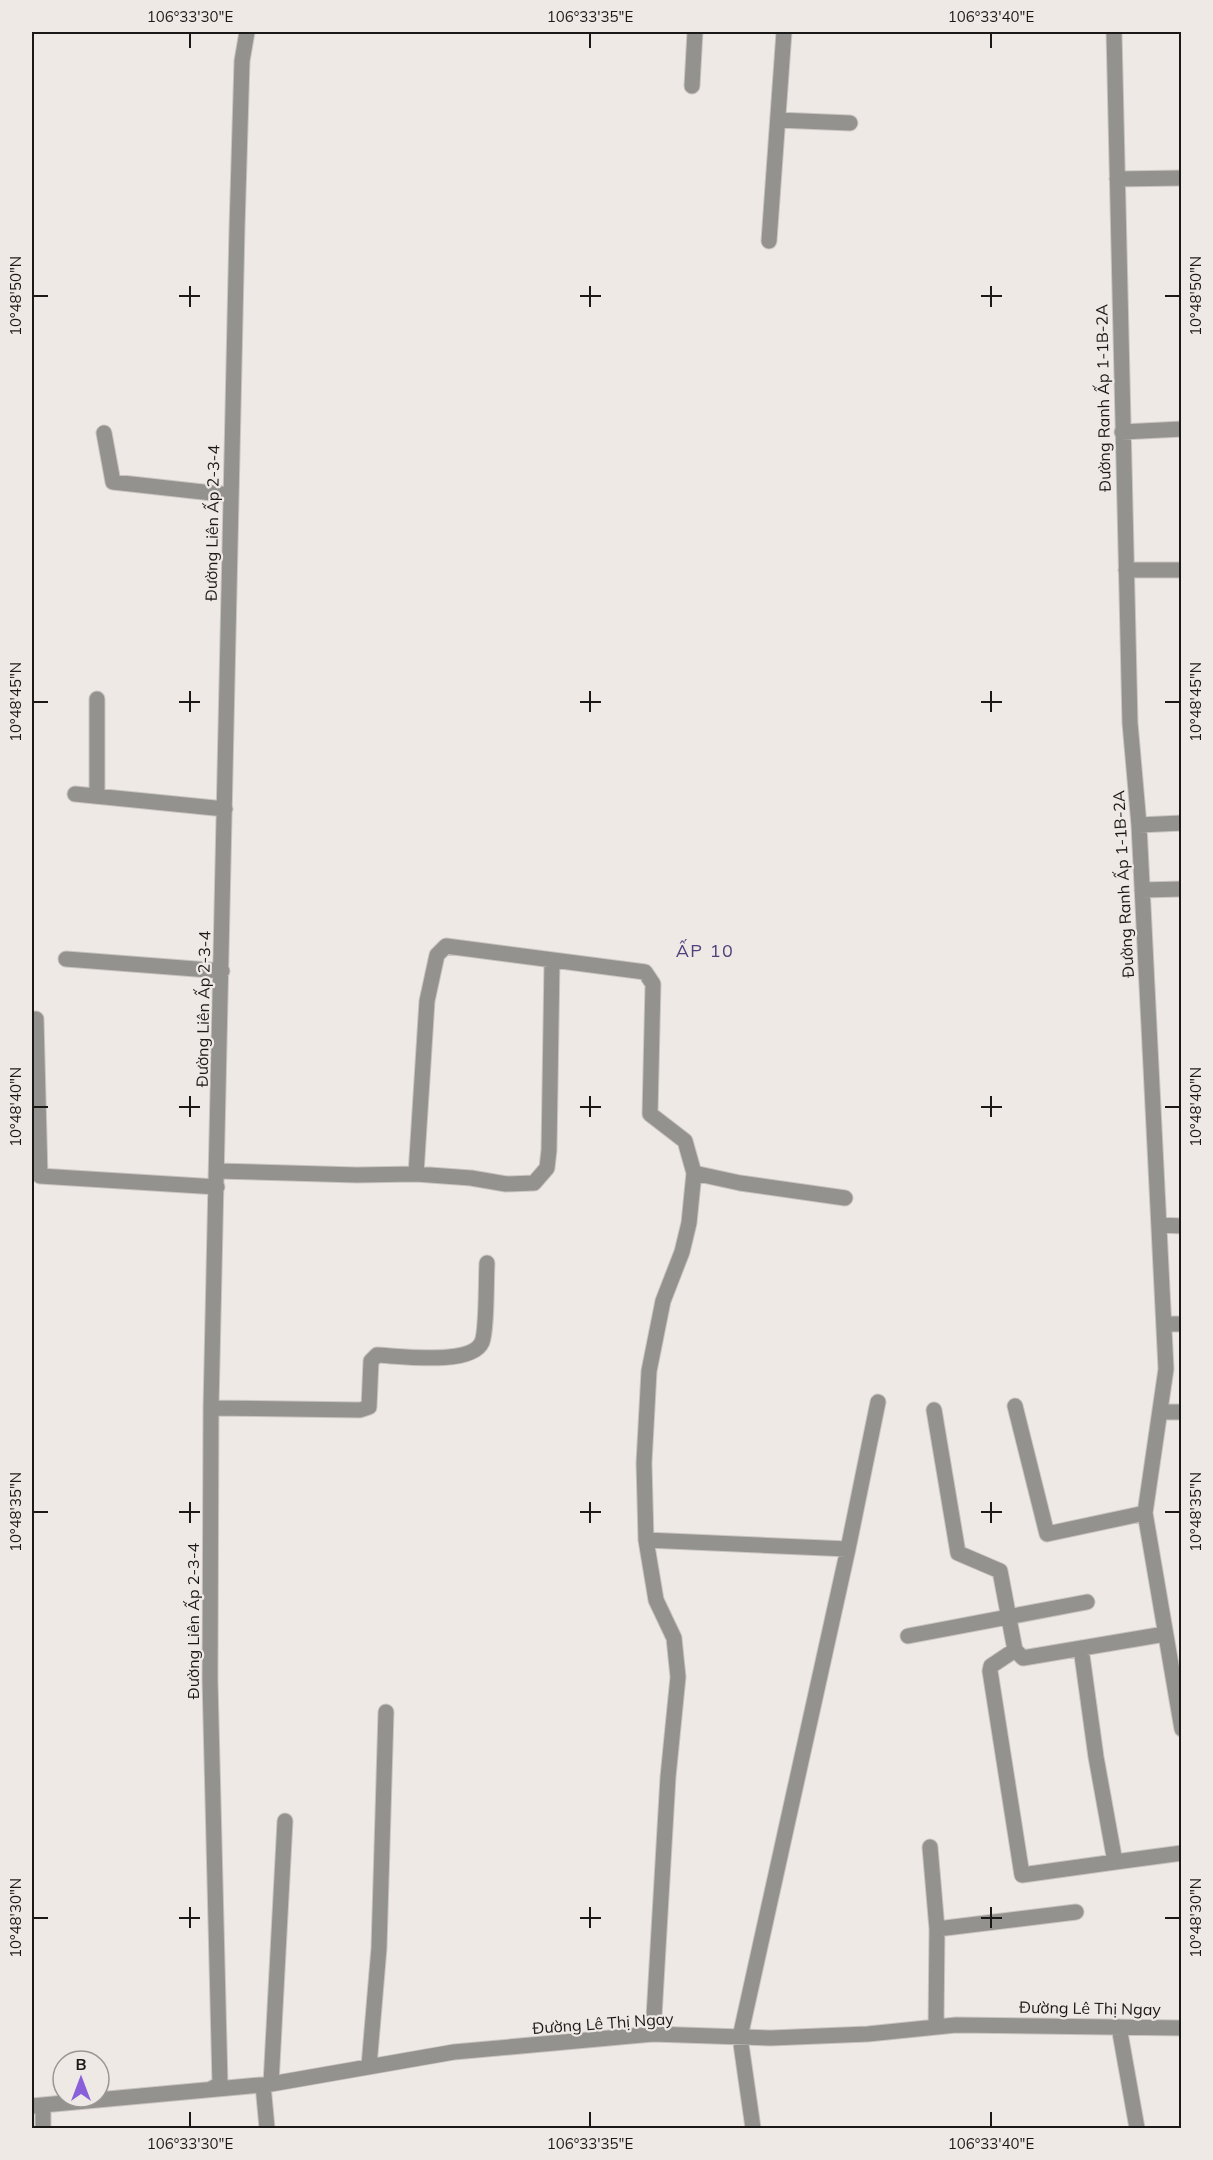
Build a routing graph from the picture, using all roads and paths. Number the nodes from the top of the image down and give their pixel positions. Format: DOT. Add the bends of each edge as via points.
graph roads {
  1 [pos="247,32"];
  2 [pos="695,32"];
  3 [pos="784,32"];
  4 [pos="1114,32"];
  5 [pos="692,86"];
  6 [pos="778,120"];
  7 [pos="850,123"];
  8 [pos="1182,178"];
  9 [pos="1117,179"];
  10 [pos="769,242"];
  11 [pos="1182,429"];
  12 [pos="1122,432"];
  13 [pos="104,433"];
  14 [pos="230,495"];
  15 [pos="1126,570"];
  16 [pos="1182,570"];
  17 [pos="97,699"];
  18 [pos="75,794"];
  19 [pos="97,796"];
  20 [pos="225,809"];
  21 [pos="1182,823"];
  22 [pos="1139,825"];
  23 [pos="1182,889"];
  24 [pos="1142,890"];
  25 [pos="66,959"];
  26 [pos="552,961"];
  27 [pos="222,971"];
  28 [pos="36,1019"];
  29 [pos="217,1171"];
  30 [pos="694,1173"];
  31 [pos="416,1174"];
  32 [pos="36,1177"];
  33 [pos="217,1187"];
  34 [pos="845,1198"];
  35 [pos="1159,1225"];
  36 [pos="1182,1226"];
  37 [pos="487,1263"];
  38 [pos="1164,1324"];
  39 [pos="1182,1324"];
  40 [pos="878,1402"];
  41 [pos="1015,1406"];
  42 [pos="212,1408"];
  43 [pos="934,1410"];
  44 [pos="1162,1412"];
  45 [pos="1182,1412"];
  46 [pos="1145,1512"];
  47 [pos="646,1540"];
  48 [pos="848,1549"];
  49 [pos="1087,1602"];
  50 [pos="1008,1617"];
  51 [pos="1165,1634"];
  52 [pos="908,1636"];
  53 [pos="1081,1648"];
  54 [pos="1015,1650"];
  55 [pos="386,1712"];
  56 [pos="1182,1729"];
  57 [pos="285,1821"];
  58 [pos="930,1847"];
  59 [pos="1182,1853"];
  60 [pos="1115,1862"];
  61 [pos="1076,1912"];
  62 [pos="937,1929"];
  63 [pos="936,2027"];
  64 [pos="1119,2027"];
  65 [pos="1182,2028"];
  66 [pos="653,2034"];
  67 [pos="740,2037"];
  68 [pos="369,2066"];
  69 [pos="267,2085"];
  70 [pos="211,2089"];
  71 [pos="37,2106"];
  72 [pos="43,2128"];
  73 [pos="267,2128"];
  74 [pos="753,2128"];
  75 [pos="1137,2128"];
  1 -- 14 [label="street, Đường Liên Ấp 2-3-4" via="242,73"];
  2 -- 5 [label="street"];
  3 -- 6 [label="street"];
  4 -- 9 [label="street, Đường Ranh Ấp 1-1B-2A"];
  6 -- 7 [label="street"];
  6 -- 10 [label="street"];
  8 -- 9 [label="street"];
  9 -- 12 [label="street, Đường Ranh Ấp 1-1B-2A"];
  11 -- 12 [label="street"];
  12 -- 15 [label="street, Đường Ranh Ấp 1-1B-2A"];
  13 -- 14 [label="street" via="113,482"];
  14 -- 20 [label="street, Đường Liên Ấp 2-3-4"];
  15 -- 16 [label="street"];
  15 -- 22 [label="street, Đường Ranh Ấp 1-1B-2A" via="1130,723"];
  17 -- 19 [label="street"];
  18 -- 19 [label="street"];
  19 -- 20 [label="street"];
  20 -- 27 [label="street, Đường Liên Ấp 2-3-4"];
  21 -- 22 [label="street"];
  22 -- 24 [label="street, Đường Ranh Ấp 1-1B-2A"];
  23 -- 24 [label="street"];
  24 -- 35 [label="street, Đường Ranh Ấp 1-1B-2A"];
  25 -- 27 [label="street"];
  26 -- 30 [label="street" via="645,972 653,984 650,1114 685,1142"];
  26 -- 31 [label="street" via="456,946 446,946 437,955 427,1001"];
  26 -- 31 [label="street" via="549,1150 544,1173 534,1183 506,1184"];
  27 -- 29 [label="street, Đường Liên Ấp 2-3-4"];
  28 -- 32 [label="street"];
  29 -- 31 [label="street"];
  29 -- 33 [label="street, Đường Liên Ấp 2-3-4"];
  30 -- 34 [label="street" via="740,1184"];
  30 -- 47 [label="street" via="689,1223 663,1301 649,1371 644,1463"];
  32 -- 33 [label="street"];
  33 -- 42 [label="street, Đường Liên Ấp 2-3-4"];
  35 -- 36 [label="street"];
  35 -- 38 [label="street, Đường Ranh Ấp 1-1B-2A"];
  37 -- 42 [label="street" via="482,1341 474,1352 455,1358 376,1355 371,1361 369,1407 360,1410"];
  38 -- 39 [label="street"];
  38 -- 44 [label="street, Đường Ranh Ấp 1-1B-2A" via="1167,1370"];
  40 -- 48 [label="street"];
  41 -- 46 [label="street" via="1047,1534"];
  42 -- 70 [label="street, Đường Liên Ấp 2-3-4" via="210,1680 220,2084"];
  43 -- 50 [label="street" via="958,1553 1000,1571"];
  44 -- 45 [label="street"];
  44 -- 46 [label="street, Đường Ranh Ấp 1-1B-2A"];
  46 -- 51 [label="street, Đường Ranh Ấp 1-1B-2A"];
  47 -- 48 [label="street"];
  47 -- 66 [label="street" via="656,1600 674,1638 678,1677"];
  48 -- 67 [label="street"];
  49 -- 50 [label="street"];
  50 -- 52 [label="street"];
  50 -- 54 [label="street"];
  51 -- 53 [label="street"];
  51 -- 56 [label="street, Đường Ranh Ấp 1-1B-2A"];
  53 -- 54 [label="street" via="1023,1658"];
  53 -- 60 [label="street"];
  54 -- 60 [label="street" via="991,1666 990,1671 1022,1875"];
  55 -- 68 [label="street" via="379,1948"];
  57 -- 69 [label="street"];
  58 -- 62 [label="street"];
  59 -- 60 [label="street"];
  61 -- 62 [label="street"];
  62 -- 63 [label="street"];
  63 -- 64 [label="street, Đường Lê Thị Ngay"];
  63 -- 67 [label="street, Đường Lê Thị Ngay" via="868,2034"];
  64 -- 65 [label="street, Đường Lê Thị Ngay"];
  64 -- 75 [label="street"];
  66 -- 67 [label="street, Đường Lê Thị Ngay"];
  66 -- 68 [label="street, Đường Lê Thị Ngay" via="454,2052"];
  67 -- 74 [label="street"];
  68 -- 69 [label="street, Đường Lê Thị Ngay"];
  69 -- 70 [label="street, Đường Lê Thị Ngay"];
  69 -- 73 [label="street"];
  70 -- 71 [label="street, Đường Lê Thị Ngay"];
  71 -- 72 [label="street"];
}
